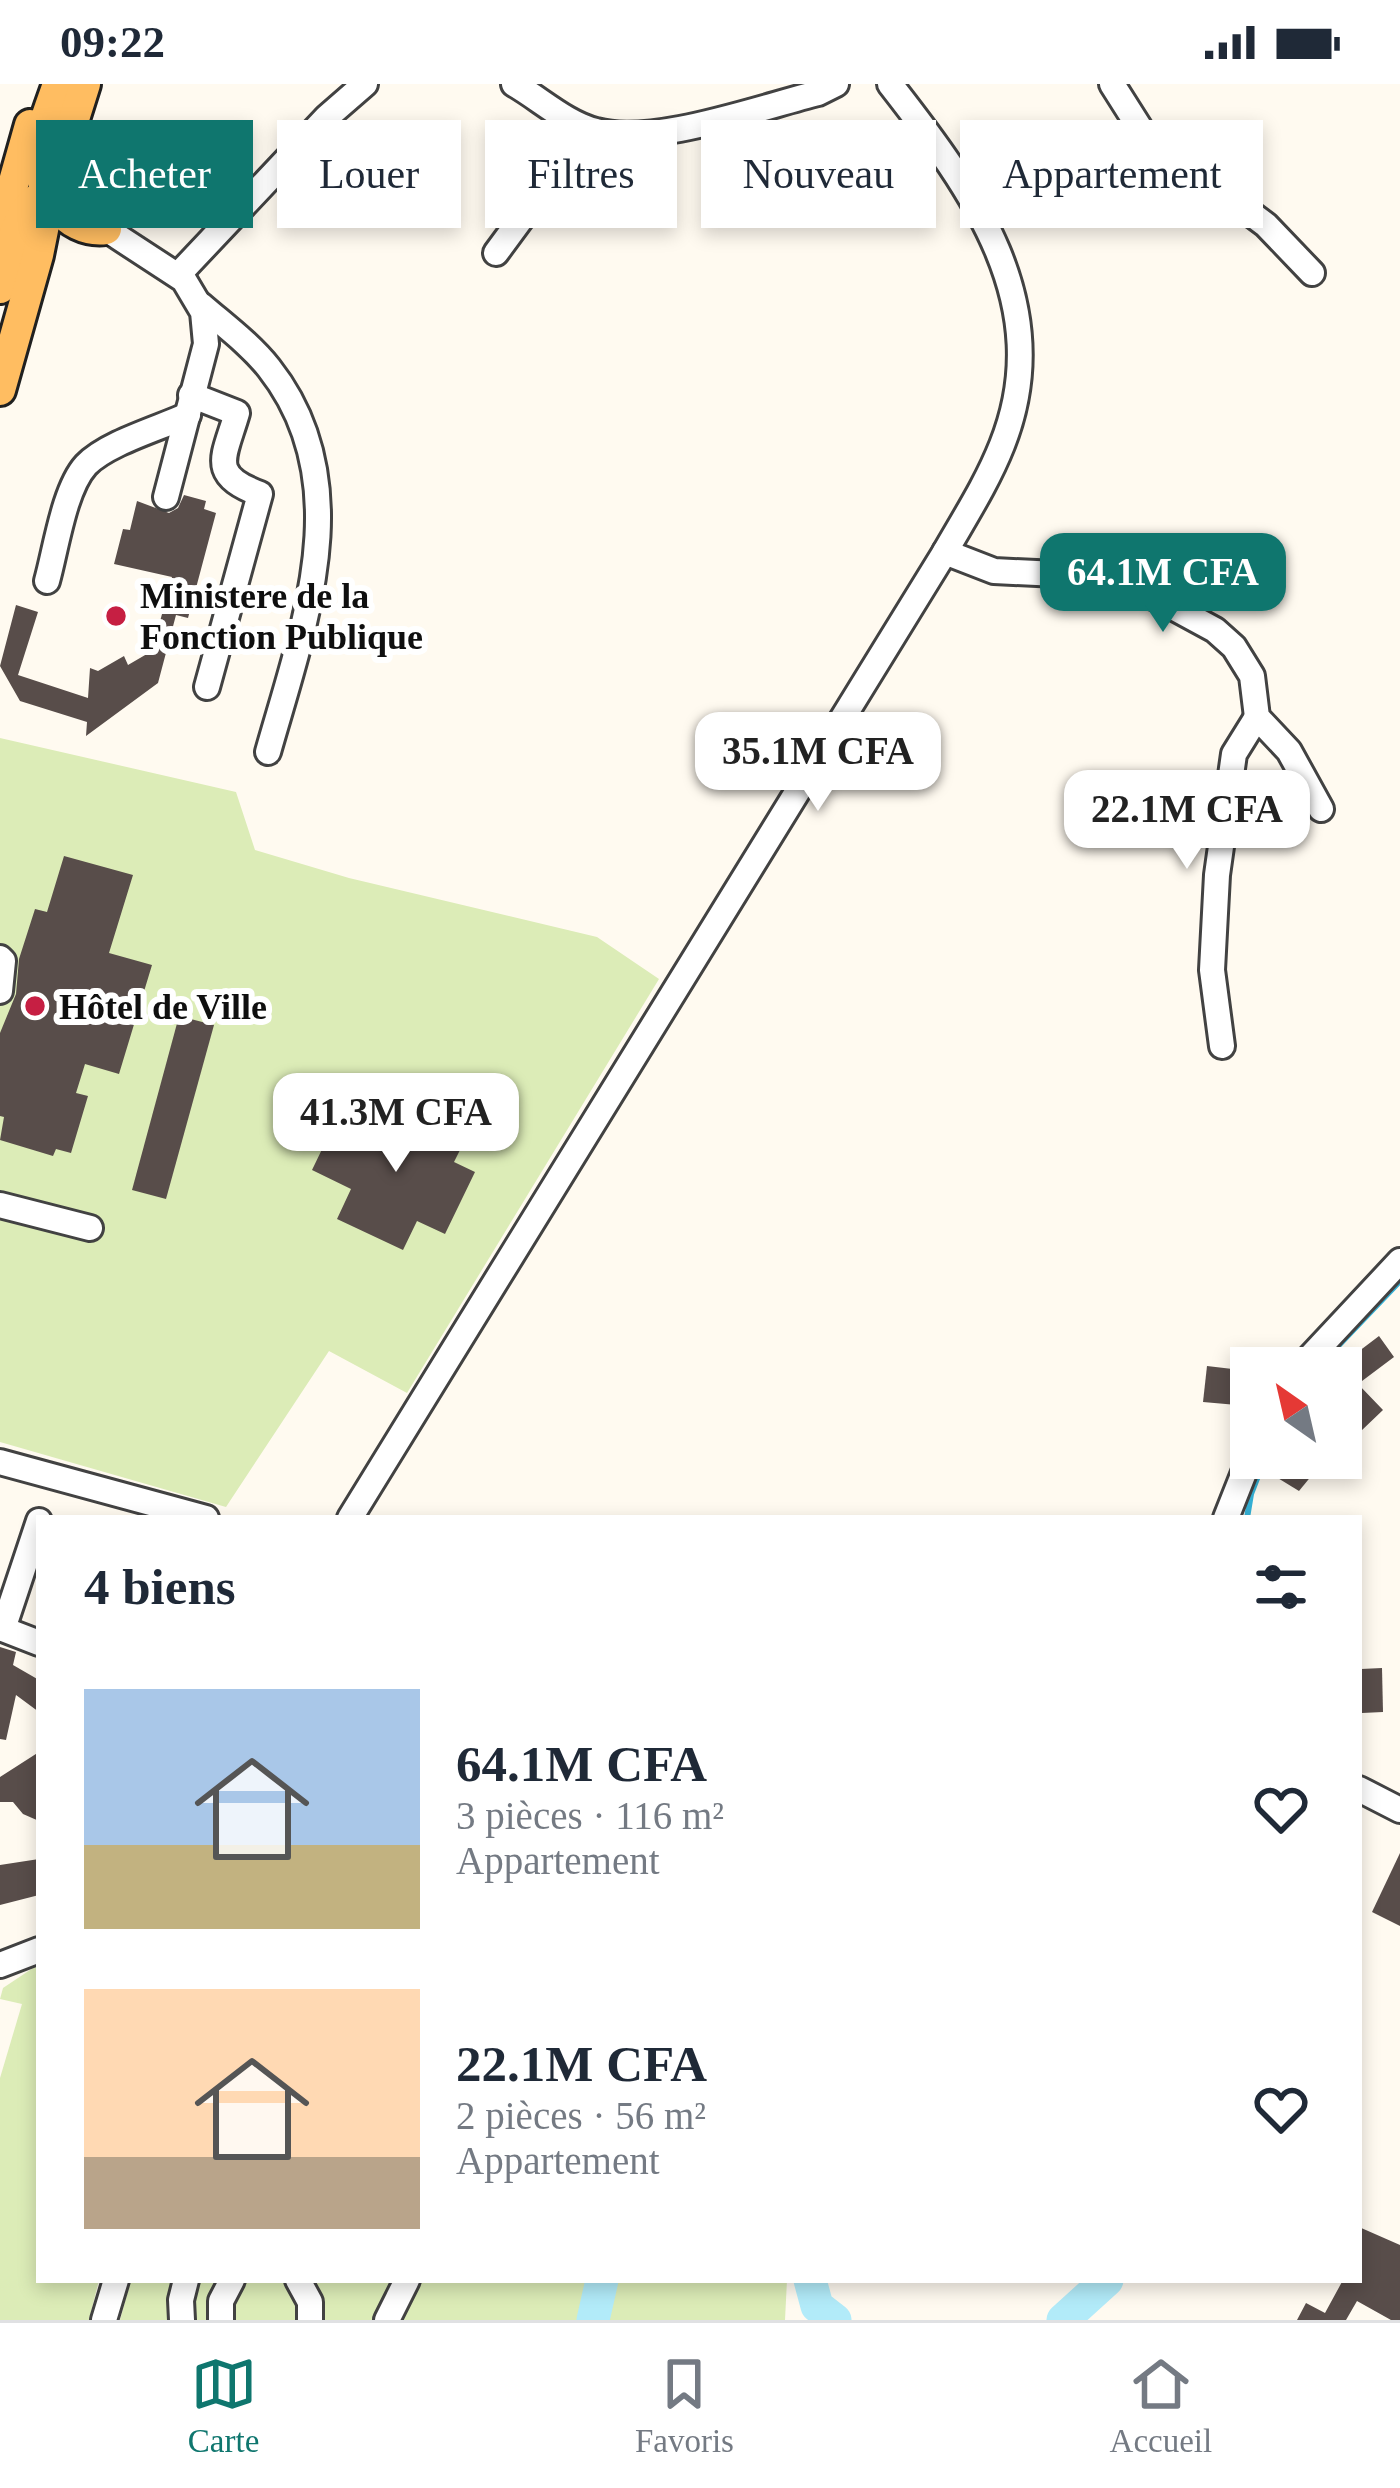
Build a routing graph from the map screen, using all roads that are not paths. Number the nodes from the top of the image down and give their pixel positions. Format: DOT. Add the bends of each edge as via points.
graph roads {
  1 [pos="40,84"];
  2 [pos="58,84"];
  3 [pos="85,84"];
  4 [pos="365,84"];
  5 [pos="514,84"];
  6 [pos="836,84"];
  7 [pos="890,84"];
  8 [pos="1112,84"];
  9 [pos="48,120"];
  10 [pos="74,120"];
  11 [pos="571,120"];
  12 [pos="677,126"];
  13 [pos="36,201"];
  14 [pos="43,228"];
  15 [pos="80,228"];
  16 [pos="108,228"];
  17 [pos="515,228"];
  18 [pos="0,231"];
  19 [pos="496,253"];
  20 [pos="1312,273"];
  21 [pos="178,275"];
  22 [pos="32,277"];
  23 [pos="0,288"];
  24 [pos="201,305"];
  25 [pos="0,390"];
  26 [pos="190,405"];
  27 [pos="166,497"];
  28 [pos="945,552"];
  29 [pos="47,581"];
  30 [pos="207,687"];
  31 [pos="1257,718"];
  32 [pos="268,752"];
  33 [pos="1321,809"];
  34 [pos="0,958"];
  35 [pos="0,991"];
  36 [pos="1222,1046"];
  37 [pos="0,1205"];
  38 [pos="89,1228"];
  39 [pos="1400,1261"];
  40 [pos="1320,1347"];
  41 [pos="0,1462"];
  42 [pos="1241,1479"];
  43 [pos="195,1515"];
  44 [pos="352,1515"];
  45 [pos="1227,1515"];
  46 [pos="36,1530"];
  47 [pos="2,1629"];
  48 [pos="36,1641"];
  49 [pos="1362,1791"];
  50 [pos="1400,1810"];
  51 [pos="36,1951"];
  52 [pos="0,1965"];
  53 [pos="115,2283"];
  54 [pos="185,2283"];
  55 [pos="230,2283"];
  56 [pos="300,2283"];
  57 [pos="405,2283"];
  58 [pos="104,2320"];
  59 [pos="182,2320"];
  60 [pos="220,2320"];
  61 [pos="310,2320"];
  62 [pos="387,2320"];
  1 -- 18 [label="main road"];
  2 -- 9 [label="main road"];
  3 -- 10 [label="main road"];
  4 -- 21 [label="street"];
  5 -- 11 [label="street"];
  6 -- 12 [label="street"];
  7 -- 28 [label="street" via="968,189 1004,260 1014,302 1016,398 1003,442"];
  8 -- 20 [label="street" via="1143,133 1266,225"];
  13 -- 23 [label="main road" via="21,217"];
  14 -- 22 [label="main road"];
  15 -- 22 [label="main road" via="46,252"];
  16 -- 21 [label="street"];
  17 -- 19 [label="street"];
  21 -- 24 [label="street"];
  22 -- 25 [label="main road"];
  24 -- 26 [label="street" via="206,344"];
  24 -- 32 [label="street" via="285,390 317,482 314,575"];
  26 -- 27 [label="street"];
  26 -- 29 [label="street" via="85,466"];
  26 -- 30 [label="street" via="237,413 226,476 260,494"];
  28 -- 31 [label="street" via="994,571 1104,581 1185,612 1234,646 1252,676"];
  28 -- 44 [label="street"];
  31 -- 33 [label="street" via="1289,751"];
  31 -- 36 [label="street" via="1234,754 1217,875 1212,970"];
  34 -- 35 [label="street"];
  37 -- 38 [label="street"];
  39 -- 40 [label="street"];
  41 -- 43 [label="street"];
  42 -- 45 [label="street"];
  46 -- 47 [label="street"];
  47 -- 48 [label="street"];
  49 -- 50 [label="street"];
  51 -- 52 [label="street"];
  53 -- 58 [label="street"];
  54 -- 59 [label="street"];
  55 -- 60 [label="street"];
  56 -- 61 [label="street"];
  57 -- 62 [label="street"];
}
